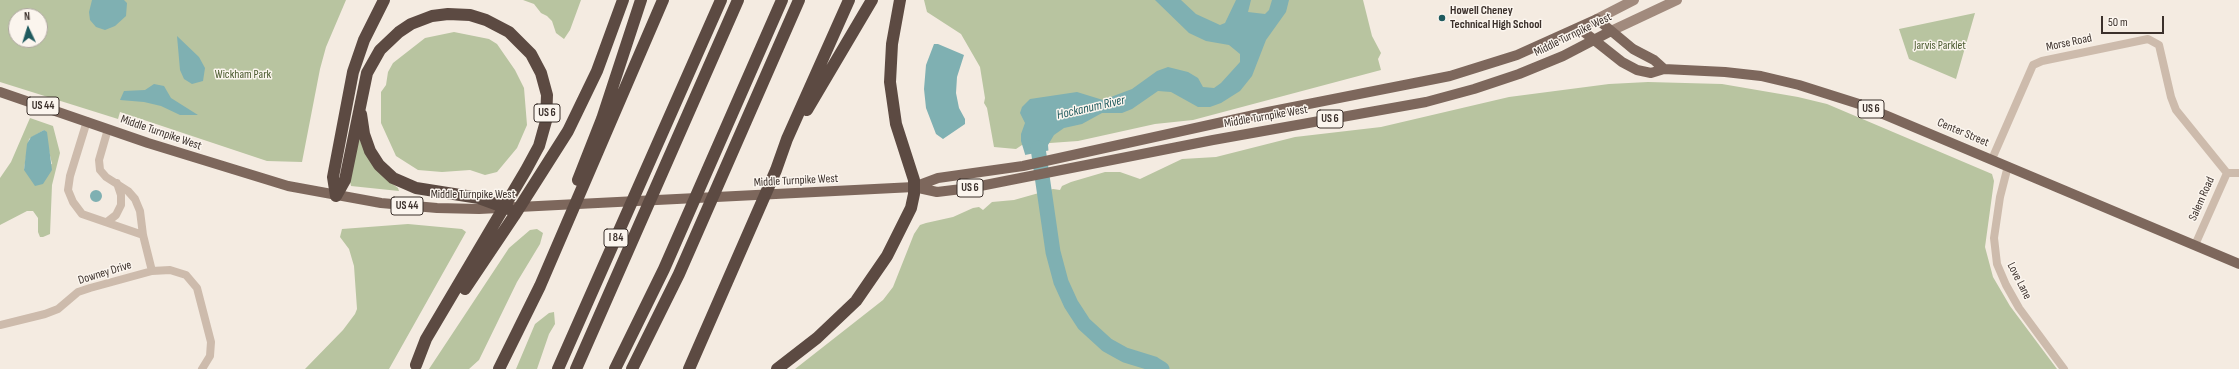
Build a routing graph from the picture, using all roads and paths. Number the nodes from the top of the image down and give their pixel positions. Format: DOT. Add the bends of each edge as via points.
graph roads {
  1 [pos="384,0"];
  2 [pos="623,0"];
  3 [pos="641,0"];
  4 [pos="663,0"];
  5 [pos="721,0"];
  6 [pos="738,0"];
  7 [pos="782,0"];
  8 [pos="849,0"];
  9 [pos="872,0"];
  10 [pos="900,0"];
  11 [pos="1634,0"];
  12 [pos="1677,0"];
  13 [pos="799,3"];
  14 [pos="1597,19"];
  15 [pos="1579,28"];
  16 [pos="1611,31"];
  17 [pos="1594,40"];
  18 [pos="1664,69"];
  19 [pos="0,92"];
  20 [pos="361,93"];
  21 [pos="87,121"];
  22 [pos="108,128"];
  23 [pos="1172,133"];
  24 [pos="1174,148"];
  25 [pos="1992,159"];
  26 [pos="2008,166"];
  27 [pos="776,170"];
  28 [pos="2227,173"];
  29 [pos="2239,173"];
  30 [pos="117,183"];
  31 [pos="914,187"];
  32 [pos="336,196"];
  33 [pos="482,204"];
  34 [pos="509,209"];
  35 [pos="107,222"];
  36 [pos="566,226"];
  37 [pos="143,235"];
  38 [pos="2195,245"];
  39 [pos="2239,264"];
  40 [pos="152,272"];
  41 [pos="0,325"];
  42 [pos="414,367"];
  43 [pos="202,369"];
  44 [pos="499,369"];
  45 [pos="558,369"];
  46 [pos="576,369"];
  47 [pos="615,369"];
  48 [pos="632,369"];
  49 [pos="689,369"];
  50 [pos="777,369"];
  51 [pos="2064,369"];
  1 -- 32 [label="highway" via="366,35 353,72 333,177"];
  2 -- 42 [label="highway" via="597,71 564,136"];
  3 -- 36 [label="highway" via="602,119 571,196"];
  4 -- 36 [label="highway"];
  5 -- 45 [label="highway, I 84"];
  6 -- 46 [label="highway"];
  7 -- 47 [label="highway" via="664,269"];
  8 -- 27 [label="highway"];
  9 -- 27 [label="highway" via="809,106"];
  10 -- 31 [label="highway" via="891,55 890,90 896,124"];
  11 -- 14 [label="main road, Middle Turnpike West"];
  12 -- 16 [label="main road, Middle Turnpike West"];
  13 -- 48 [label="highway" via="676,281"];
  14 -- 15 [label="main road, Middle Turnpike West / US 6"];
  14 -- 16 [label="main road"];
  15 -- 17 [label="main road, Center Street"];
  15 -- 23 [label="main road, Middle Turnpike West / US 6" via="1517,55 1462,73"];
  16 -- 17 [label="main road, Middle Turnpike West"];
  16 -- 18 [label="main road" via="1632,49 1654,60"];
  17 -- 18 [label="main road, Center Street / US 6" via="1633,68 1651,74"];
  17 -- 24 [label="main road, Middle Turnpike West / US 6" via="1519,74 1441,98"];
  18 -- 25 [label="main road, Center Street / US 6" via="1738,73 1795,84 1864,106"];
  19 -- 21 [label="main road, Middle Turnpike West / US 44"];
  20 -- 32 [label="highway" via="346,180"];
  20 -- 33 [label="highway, US 6" via="365,138 376,161 389,175 416,188"];
  20 -- 42 [label="highway, US 6" via="374,58 395,35 418,21 438,15 454,14 486,20 514,36 535,60 546,88 546,121 534,156 426,339"];
  21 -- 22 [label="main road, Middle Turnpike West / US 44"];
  21 -- 35 [label="street" via="68,190 82,214"];
  22 -- 30 [label="street" via="99,160 100,170"];
  22 -- 32 [label="main road, Middle Turnpike West / US 44" via="246,174"];
  23 -- 24 [label="main road"];
  23 -- 31 [label="main road, Middle Turnpike West / US 6" via="1023,166 938,178"];
  24 -- 31 [label="main road, Middle Turnpike West / US 6" via="940,192"];
  25 -- 26 [label="main road, Center Street / US 6"];
  25 -- 28 [label="street, Morse Road" via="2033,65 2148,39 2158,45 2176,110"];
  26 -- 38 [label="main road, Center Street / US 6"];
  26 -- 51 [label="street, Love Lane" via="1994,238 1997,264 2019,308"];
  27 -- 49 [label="highway"];
  28 -- 29 [label="street, Salem Road"];
  28 -- 38 [label="street, Salem Road"];
  30 -- 35 [label="street" via="121,205 116,215"];
  30 -- 37 [label="street" via="128,190 135,199 140,210"];
  31 -- 34 [label="main road, Middle Turnpike West / US 6"];
  31 -- 50 [label="highway" via="913,200 900,232 864,291 832,324"];
  32 -- 33 [label="main road, Middle Turnpike West / US 44" via="404,206"];
  33 -- 34 [label="highway, US 6"];
  35 -- 37 [label="street"];
  36 -- 44 [label="highway"];
  37 -- 40 [label="street"];
  38 -- 39 [label="main road, Center Street / US 6"];
  40 -- 41 [label="street, Downey Drive" via="78,292 58,309"];
  40 -- 43 [label="street, Downey Drive" via="170,270 186,275 197,288 211,342 210,356"];
}
